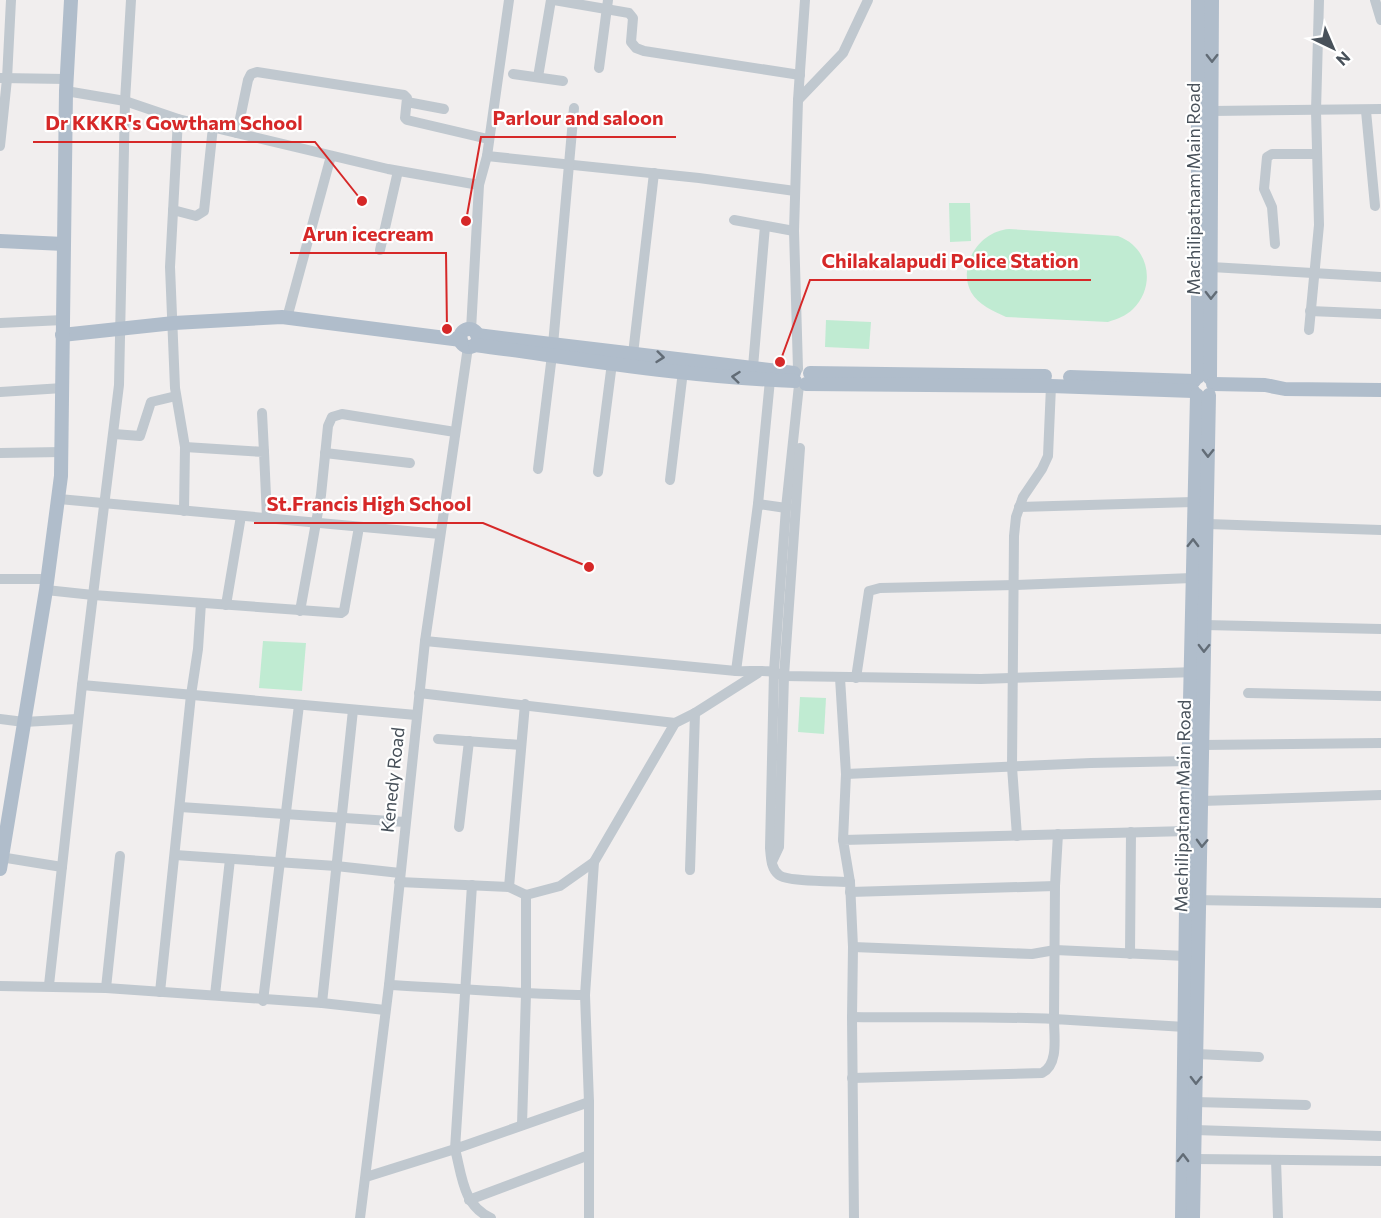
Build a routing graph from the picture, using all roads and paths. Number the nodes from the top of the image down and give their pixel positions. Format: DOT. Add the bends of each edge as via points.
graph roads {
  1 [pos="11,0"];
  2 [pos="71,0"];
  3 [pos="131,0"];
  4 [pos="509,0"];
  5 [pos="552,0"];
  6 [pos="805,0"];
  7 [pos="868,0"];
  8 [pos="1198,0"];
  9 [pos="1212,0"];
  10 [pos="1319,0"];
  11 [pos="1375,0"];
  12 [pos="608,4"];
  13 [pos="1381,20"];
  14 [pos="599,69"];
  15 [pos="513,74"];
  16 [pos="800,75"];
  17 [pos="538,77"];
  18 [pos="3,78"];
  19 [pos="562,81"];
  20 [pos="66,85"];
  21 [pos="798,100"];
  22 [pos="125,101"];
  23 [pos="407,102"];
  24 [pos="574,108"];
  25 [pos="444,109"];
  26 [pos="1381,109"];
  27 [pos="1212,111"];
  28 [pos="1316,111"];
  29 [pos="1366,111"];
  30 [pos="178,119"];
  31 [pos="213,127"];
  32 [pos="1,128"];
  33 [pos="237,133"];
  34 [pos="488,138"];
  35 [pos="0,146"];
  36 [pos="1317,154"];
  37 [pos="331,156"];
  38 [pos="487,156"];
  39 [pos="570,164"];
  40 [pos="398,171"];
  41 [pos="654,173"];
  42 [pos="480,185"];
  43 [pos="795,191"];
  44 [pos="1375,207"];
  45 [pos="173,210"];
  46 [pos="734,220"];
  47 [pos="765,226"];
  48 [pos="794,231"];
  49 [pos="0,241"];
  50 [pos="64,244"];
  51 [pos="1275,244"];
  52 [pos="380,250"];
  53 [pos="1211,267"];
  54 [pos="1316,273"];
  55 [pos="1381,277"];
  56 [pos="1310,311"];
  57 [pos="1381,314"];
  58 [pos="287,318"];
  59 [pos="63,320"];
  60 [pos="0,323"];
  61 [pos="174,323"];
  62 [pos="119,330"];
  63 [pos="1309,330"];
  64 [pos="62,335"];
  65 [pos="470,339"];
  66 [pos="552,350"];
  67 [pos="633,354"];
  68 [pos="612,363"];
  69 [pos="753,367"];
  70 [pos="682,371"];
  71 [pos="801,378"];
  72 [pos="770,380"];
  73 [pos="1051,386"];
  74 [pos="1203,387"];
  75 [pos="63,388"];
  76 [pos="1381,390"];
  77 [pos="0,392"];
  78 [pos="176,396"];
  79 [pos="262,413"];
  80 [pos="455,432"];
  81 [pos="114,434"];
  82 [pos="185,447"];
  83 [pos="62,452"];
  84 [pos="264,452"];
  85 [pos="0,453"];
  86 [pos="325,453"];
  87 [pos="410,463"];
  88 [pos="538,469"];
  89 [pos="597,472"];
  90 [pos="670,480"];
  91 [pos="59,499"];
  92 [pos="1194,502"];
  93 [pos="104,504"];
  94 [pos="758,504"];
  95 [pos="1019,507"];
  96 [pos="786,508"];
  97 [pos="184,511"];
  98 [pos="241,516"];
  99 [pos="267,518"];
  100 [pos="315,522"];
  101 [pos="1208,524"];
  102 [pos="360,526"];
  103 [pos="1381,530"];
  104 [pos="440,534"];
  105 [pos="1192,578"];
  106 [pos="0,579"];
  107 [pos="47,585"];
  108 [pos="1015,585"];
  109 [pos="93,595"];
  110 [pos="201,603"];
  111 [pos="226,605"];
  112 [pos="300,612"];
  113 [pos="1204,625"];
  114 [pos="1381,629"];
  115 [pos="425,641"];
  116 [pos="736,671"];
  117 [pos="1197,672"];
  118 [pos="758,673"];
  119 [pos="779,673"];
  120 [pos="840,678"];
  121 [pos="856,678"];
  122 [pos="1012,678"];
  123 [pos="81,685"];
  124 [pos="419,693"];
  125 [pos="1248,693"];
  126 [pos="191,695"];
  127 [pos="1381,696"];
  128 [pos="525,704"];
  129 [pos="299,705"];
  130 [pos="353,710"];
  131 [pos="695,713"];
  132 [pos="416,716"];
  133 [pos="0,719"];
  134 [pos="77,719"];
  135 [pos="24,722"];
  136 [pos="675,723"];
  137 [pos="438,739"];
  138 [pos="469,741"];
  139 [pos="1381,743"];
  140 [pos="521,745"];
  141 [pos="1202,745"];
  142 [pos="1189,761"];
  143 [pos="1012,767"];
  144 [pos="846,774"];
  145 [pos="1381,795"];
  146 [pos="1202,801"];
  147 [pos="180,807"];
  148 [pos="286,814"];
  149 [pos="342,818"];
  150 [pos="405,822"];
  151 [pos="459,827"];
  152 [pos="1187,831"];
  153 [pos="1131,832"];
  154 [pos="1058,834"];
  155 [pos="1017,836"];
  156 [pos="843,840"];
  157 [pos="175,855"];
  158 [pos="120,856"];
  159 [pos="230,859"];
  160 [pos="1,861"];
  161 [pos="280,862"];
  162 [pos="594,862"];
  163 [pos="336,866"];
  164 [pos="62,867"];
  165 [pos="690,870"];
  166 [pos="400,877"];
  167 [pos="472,885"];
  168 [pos="1055,886"];
  169 [pos="509,887"];
  170 [pos="850,887"];
  171 [pos="526,895"];
  172 [pos="1194,900"];
  173 [pos="1381,903"];
  174 [pos="853,947"];
  175 [pos="1055,950"];
  176 [pos="1130,954"];
  177 [pos="1186,956"];
  178 [pos="49,985"];
  179 [pos="389,985"];
  180 [pos="0,986"];
  181 [pos="106,987"];
  182 [pos="464,988"];
  183 [pos="160,992"];
  184 [pos="526,994"];
  185 [pos="215,995"];
  186 [pos="585,995"];
  187 [pos="263,1000"];
  188 [pos="322,1003"];
  189 [pos="386,1010"];
  190 [pos="852,1017"];
  191 [pos="1054,1019"];
  192 [pos="1185,1027"];
  193 [pos="1197,1054"];
  194 [pos="1259,1057"];
  195 [pos="852,1078"];
  196 [pos="589,1102"];
  197 [pos="1196,1102"];
  198 [pos="1306,1105"];
  199 [pos="522,1125"];
  200 [pos="1195,1130"];
  201 [pos="1381,1136"];
  202 [pos="455,1149"];
  203 [pos="589,1155"];
  204 [pos="1194,1159"];
  205 [pos="1276,1160"];
  206 [pos="1381,1161"];
  207 [pos="366,1177"];
  208 [pos="469,1200"];
  209 [pos="484,1216"];
  210 [pos="1188,1217"];
  211 [pos="360,1218"];
  212 [pos="589,1218"];
  213 [pos="854,1218"];
  214 [pos="1278,1218"];
  1 -- 18 [label="street"];
  2 -- 20 [label="main road"];
  3 -- 22 [label="street"];
  4 -- 34 [label="street, Kenedy Road"];
  5 -- 12 [label="street"];
  5 -- 17 [label="street"];
  6 -- 16 [label="street"];
  7 -- 21 [label="street" via="843,53"];
  8 -- 74 [label="main road, Machilipatnam Main Road"];
  9 -- 27 [label="main road, Machilipatnam Main Road, one-way"];
  10 -- 28 [label="street"];
  11 -- 13 [label="street"];
  12 -- 14 [label="street"];
  12 -- 16 [label="street" via="631,15 631,42 644,51"];
  15 -- 17 [label="street"];
  16 -- 21 [label="street"];
  17 -- 19 [label="street"];
  18 -- 20 [label="street"];
  18 -- 32 [label="street"];
  20 -- 22 [label="street"];
  20 -- 50 [label="main road"];
  21 -- 43 [label="street"];
  22 -- 30 [label="street"];
  22 -- 62 [label="street"];
  23 -- 25 [label="street"];
  23 -- 33 [label="street" via="406,96 400,94 257,72 248,80"];
  23 -- 34 [label="street" via="407,120"];
  24 -- 39 [label="street"];
  26 -- 29 [label="street"];
  27 -- 28 [label="street"];
  27 -- 53 [label="main road, Machilipatnam Main Road"];
  28 -- 29 [label="street"];
  28 -- 36 [label="street"];
  29 -- 44 [label="street"];
  30 -- 31 [label="street"];
  30 -- 45 [label="street"];
  31 -- 33 [label="street"];
  31 -- 45 [label="street" via="204,211 196,216"];
  32 -- 35 [label="street"];
  33 -- 37 [label="street"];
  34 -- 38 [label="street, Kenedy Road"];
  36 -- 51 [label="street" via="1272,154 1267,158 1264,189 1272,207"];
  36 -- 54 [label="street"];
  37 -- 40 [label="street"];
  37 -- 58 [label="street"];
  38 -- 39 [label="street"];
  38 -- 42 [label="street, Kenedy Road"];
  39 -- 41 [label="street"];
  39 -- 66 [label="street"];
  40 -- 42 [label="street"];
  40 -- 52 [label="street"];
  41 -- 43 [label="street"];
  41 -- 67 [label="street"];
  42 -- 65 [label="street, Kenedy Road"];
  43 -- 48 [label="street"];
  45 -- 61 [label="street"];
  46 -- 47 [label="street"];
  47 -- 48 [label="street"];
  47 -- 69 [label="street"];
  48 -- 71 [label="street"];
  49 -- 50 [label="main road"];
  50 -- 59 [label="main road"];
  53 -- 54 [label="street"];
  53 -- 74 [label="main road, Machilipatnam Main Road, one-way"];
  54 -- 55 [label="street"];
  54 -- 56 [label="street"];
  56 -- 57 [label="street"];
  56 -- 63 [label="street"];
  58 -- 61 [label="main road"];
  58 -- 65 [label="main road"];
  59 -- 60 [label="street"];
  59 -- 64 [label="main road"];
  61 -- 62 [label="main road"];
  61 -- 78 [label="street"];
  62 -- 64 [label="main road"];
  62 -- 81 [label="street"];
  64 -- 75 [label="main road"];
  65 -- 66 [label="main road"];
  65 -- 80 [label="street, Kenedy Road"];
  66 -- 67 [label="main road"];
  66 -- 68 [label="main road"];
  66 -- 88 [label="street"];
  67 -- 69 [label="main road, one-way"];
  68 -- 70 [label="main road"];
  68 -- 89 [label="street"];
  69 -- 71 [label="main road"];
  72 -- 70 [label="main road, one-way"];
  70 -- 90 [label="street"];
  71 -- 72 [label="main road"];
  71 -- 73 [label="main road"];
  71 -- 74 [label="main road" via="1037,376"];
  71 -- 96 [label="street"];
  71 -- 119 [label="street"];
  72 -- 94 [label="street"];
  73 -- 74 [label="main road"];
  73 -- 95 [label="street" via="1048,456"];
  74 -- 76 [label="main road" via="1265,385 1285,389"];
  74 -- 92 [label="main road, Machilipatnam Main Road"];
  74 -- 101 [label="main road, Machilipatnam Main Road, one-way"];
  75 -- 77 [label="street"];
  75 -- 83 [label="main road"];
  78 -- 81 [label="street" via="151,402 140,436"];
  78 -- 82 [label="street"];
  79 -- 84 [label="street"];
  80 -- 86 [label="street" via="342,414 330,421"];
  80 -- 104 [label="street, Kenedy Road"];
  81 -- 93 [label="street"];
  82 -- 84 [label="street"];
  82 -- 97 [label="street"];
  83 -- 85 [label="street"];
  83 -- 91 [label="main road"];
  84 -- 99 [label="street"];
  86 -- 87 [label="street"];
  86 -- 100 [label="street"];
  91 -- 93 [label="street"];
  91 -- 107 [label="main road"];
  92 -- 95 [label="street"];
  105 -- 92 [label="main road, Machilipatnam Main Road, one-way"];
  93 -- 97 [label="street"];
  93 -- 109 [label="street"];
  94 -- 96 [label="street"];
  94 -- 116 [label="street"];
  95 -- 108 [label="street" via="1014,536"];
  96 -- 119 [label="street"];
  97 -- 98 [label="street"];
  98 -- 99 [label="street"];
  98 -- 111 [label="street"];
  99 -- 100 [label="street"];
  100 -- 102 [label="street"];
  100 -- 112 [label="street"];
  101 -- 103 [label="street"];
  101 -- 113 [label="main road, Machilipatnam Main Road"];
  102 -- 104 [label="street"];
  102 -- 112 [label="street" via="344,611"];
  104 -- 115 [label="street, Kenedy Road"];
  105 -- 108 [label="street"];
  105 -- 117 [label="main road, Machilipatnam Main Road"];
  106 -- 107 [label="street"];
  107 -- 109 [label="street"];
  107 -- 135 [label="main road"];
  108 -- 121 [label="street" via="869,591"];
  108 -- 122 [label="street"];
  109 -- 110 [label="street"];
  109 -- 123 [label="street"];
  110 -- 111 [label="street"];
  110 -- 126 [label="street"];
  111 -- 112 [label="street"];
  113 -- 114 [label="street"];
  113 -- 117 [label="main road, Machilipatnam Main Road, one-way"];
  115 -- 116 [label="street"];
  115 -- 124 [label="street, Kenedy Road"];
  116 -- 118 [label="street"];
  117 -- 122 [label="street"];
  117 -- 141 [label="main road, Machilipatnam Main Road"];
  117 -- 142 [label="main road, Machilipatnam Main Road"];
  118 -- 119 [label="street"];
  118 -- 131 [label="street"];
  119 -- 120 [label="street"];
  119 -- 170 [label="street" via="771,864 785,879"];
  120 -- 121 [label="street"];
  120 -- 144 [label="street"];
  121 -- 122 [label="street"];
  122 -- 143 [label="street"];
  123 -- 126 [label="street"];
  123 -- 134 [label="street"];
  124 -- 128 [label="street"];
  124 -- 132 [label="street, Kenedy Road"];
  125 -- 127 [label="street"];
  126 -- 129 [label="street"];
  126 -- 147 [label="street"];
  128 -- 136 [label="street"];
  128 -- 140 [label="street"];
  129 -- 130 [label="street"];
  129 -- 148 [label="street"];
  130 -- 132 [label="street"];
  130 -- 149 [label="street"];
  131 -- 136 [label="street"];
  131 -- 165 [label="street"];
  132 -- 150 [label="street, Kenedy Road"];
  133 -- 135 [label="street"];
  134 -- 135 [label="street"];
  134 -- 164 [label="street"];
  135 -- 160 [label="main road"];
  136 -- 162 [label="street"];
  137 -- 138 [label="street"];
  138 -- 140 [label="street"];
  138 -- 151 [label="street"];
  139 -- 141 [label="street"];
  140 -- 169 [label="street"];
  141 -- 146 [label="main road, Machilipatnam Main Road"];
  142 -- 143 [label="street"];
  142 -- 152 [label="main road, Machilipatnam Main Road"];
  143 -- 144 [label="street"];
  143 -- 155 [label="street"];
  144 -- 156 [label="street"];
  145 -- 146 [label="street"];
  146 -- 172 [label="main road, Machilipatnam Main Road, one-way"];
  147 -- 148 [label="street"];
  147 -- 157 [label="street"];
  148 -- 149 [label="street"];
  148 -- 161 [label="street"];
  149 -- 150 [label="street"];
  149 -- 163 [label="street"];
  150 -- 166 [label="street, Kenedy Road"];
  152 -- 153 [label="street"];
  152 -- 172 [label="main road, Machilipatnam Main Road"];
  153 -- 154 [label="street"];
  153 -- 176 [label="street"];
  154 -- 155 [label="street"];
  154 -- 168 [label="street"];
  155 -- 156 [label="street"];
  156 -- 170 [label="street"];
  157 -- 159 [label="street"];
  157 -- 183 [label="street"];
  158 -- 181 [label="street"];
  159 -- 161 [label="street"];
  159 -- 185 [label="street"];
  160 -- 164 [label="street"];
  161 -- 163 [label="street"];
  161 -- 187 [label="street"];
  162 -- 171 [label="street" via="560,886"];
  162 -- 186 [label="street"];
  163 -- 166 [label="street"];
  163 -- 188 [label="street"];
  164 -- 178 [label="street"];
  166 -- 167 [label="street"];
  166 -- 179 [label="street, Kenedy Road"];
  167 -- 169 [label="street"];
  167 -- 182 [label="street"];
  168 -- 170 [label="street"];
  168 -- 175 [label="street"];
  169 -- 171 [label="street"];
  170 -- 174 [label="street"];
  171 -- 184 [label="street"];
  172 -- 173 [label="street"];
  172 -- 177 [label="main road, Machilipatnam Main Road"];
  172 -- 193 [label="main road, Machilipatnam Main Road"];
  174 -- 175 [label="street" via="1032,954"];
  174 -- 190 [label="street"];
  175 -- 176 [label="street"];
  175 -- 191 [label="street"];
  176 -- 177 [label="street"];
  177 -- 192 [label="main road, Machilipatnam Main Road"];
  178 -- 180 [label="street"];
  178 -- 181 [label="street"];
  179 -- 182 [label="street"];
  179 -- 189 [label="street, Kenedy Road"];
  181 -- 183 [label="street"];
  182 -- 184 [label="street"];
  182 -- 202 [label="street"];
  183 -- 185 [label="street"];
  184 -- 186 [label="street"];
  184 -- 199 [label="street"];
  185 -- 187 [label="street"];
  186 -- 196 [label="street"];
  187 -- 188 [label="street"];
  188 -- 189 [label="street"];
  189 -- 207 [label="street, Kenedy Road"];
  190 -- 191 [label="street"];
  190 -- 195 [label="street"];
  191 -- 192 [label="street"];
  191 -- 195 [label="street" via="1052,1062 1042,1072"];
  210 -- 192 [label="main road, Machilipatnam Main Road, one-way"];
  193 -- 194 [label="street"];
  193 -- 197 [label="main road, Machilipatnam Main Road, one-way"];
  195 -- 213 [label="street"];
  196 -- 199 [label="street"];
  196 -- 203 [label="street"];
  197 -- 198 [label="street"];
  197 -- 200 [label="main road, Machilipatnam Main Road"];
  199 -- 202 [label="street"];
  200 -- 201 [label="street"];
  200 -- 204 [label="main road, Machilipatnam Main Road"];
  202 -- 207 [label="street"];
  202 -- 208 [label="street"];
  203 -- 208 [label="street"];
  203 -- 212 [label="street"];
  204 -- 205 [label="street"];
  204 -- 210 [label="main road, Machilipatnam Main Road"];
  205 -- 206 [label="street"];
  205 -- 214 [label="street"];
  207 -- 211 [label="street, Kenedy Road"];
  208 -- 209 [label="street"];
}
